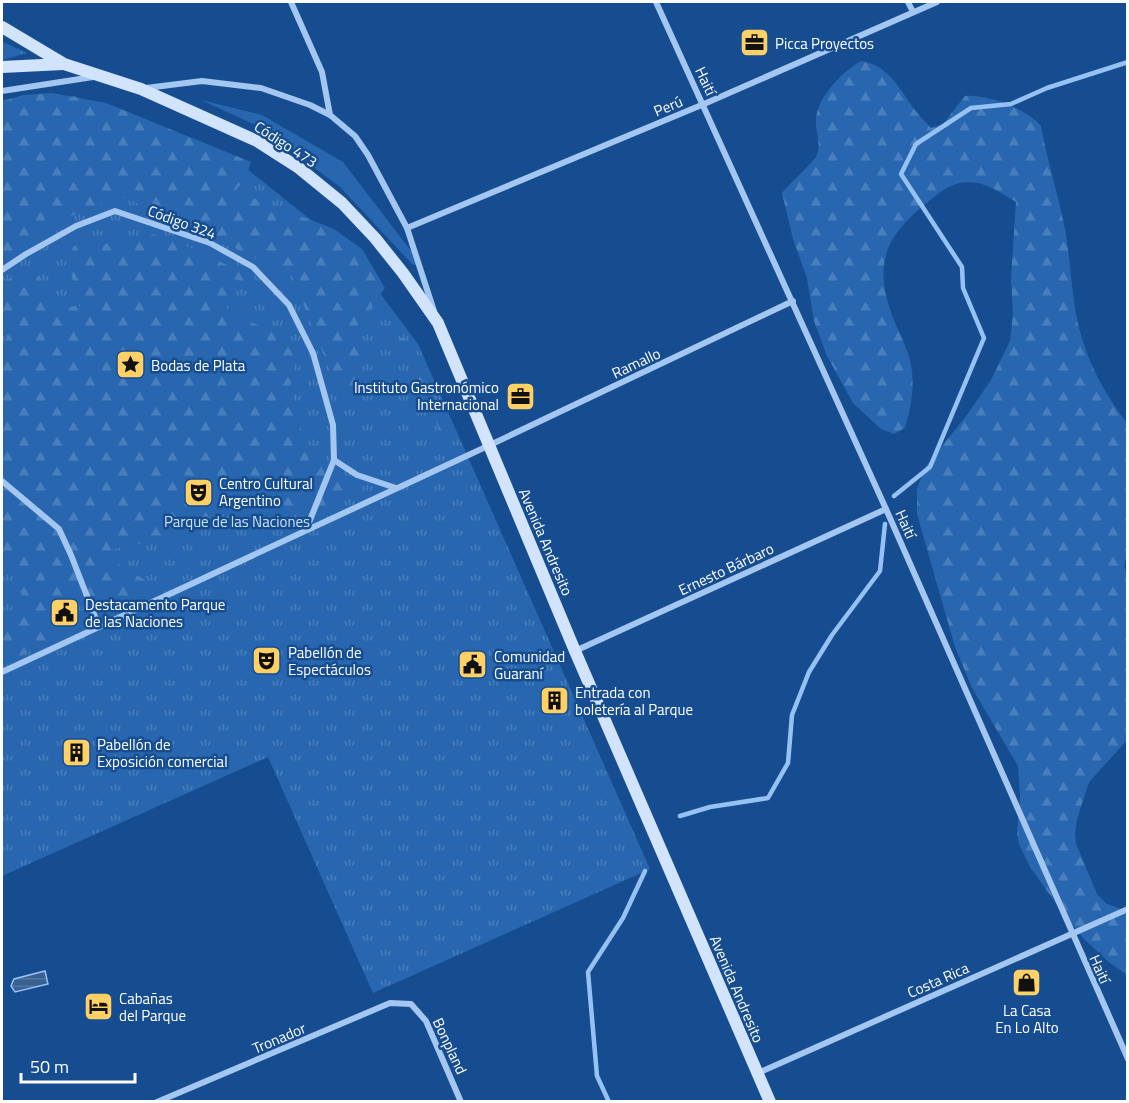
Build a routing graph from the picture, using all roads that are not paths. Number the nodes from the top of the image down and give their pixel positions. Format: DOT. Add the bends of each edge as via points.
graph roads {
  1 [pos="291,2"];
  2 [pos="656,2"];
  3 [pos="908,2"];
  4 [pos="937,2"];
  5 [pos="913,12"];
  6 [pos="2,27"];
  7 [pos="64,64"];
  8 [pos="2,68"];
  9 [pos="100,76"];
  10 [pos="141,89"];
  11 [pos="2,91"];
  12 [pos="704,104"];
  13 [pos="330,115"];
  14 [pos="407,228"];
  15 [pos="2,270"];
  16 [pos="793,302"];
  17 [pos="438,323"];
  18 [pos="490,446"];
  19 [pos="334,460"];
  20 [pos="2,481"];
  21 [pos="397,488"];
  22 [pos="886,509"];
  23 [pos="305,531"];
  24 [pos="99,627"];
  25 [pos="575,651"];
  26 [pos="2,672"];
  27 [pos="1128,909"];
  28 [pos="1071,934"];
  29 [pos="411,1004"];
  30 [pos="1128,1059"];
  31 [pos="757,1073"];
  32 [pos="157,1101"];
  33 [pos="461,1101"];
  34 [pos="770,1101"];
  1 -- 13 [label="street" via="322,72"];
  2 -- 12 [label="street, Haití"];
  3 -- 5 [label="street"];
  4 -- 5 [label="street, Perú"];
  5 -- 12 [label="street, Perú"];
  6 -- 7 [label="main road"];
  7 -- 8 [label="main road"];
  7 -- 9 [label="main road, Código 473"];
  9 -- 10 [label="main road, Código 473"];
  9 -- 11 [label="street"];
  10 -- 13 [label="street, Avenida Andresito" via="202,81 261,88"];
  10 -- 17 [label="main road, Código 473" via="257,141 299,168 342,203 375,238"];
  12 -- 14 [label="street, Perú"];
  12 -- 16 [label="street, Haití"];
  13 -- 14 [label="street, Avenida Andresito" via="355,136 368,155"];
  14 -- 17 [label="street, Avenida Andresito"];
  15 -- 19 [label="street, Código 324" via="76,226 115,211 210,243 253,267 289,305 313,353 333,425"];
  16 -- 18 [label="street, Ramallo"];
  16 -- 22 [label="street, Haití"];
  17 -- 18 [label="main road, Avenida Andresito"];
  18 -- 21 [label="street"];
  18 -- 25 [label="main road, Avenida Andresito"];
  19 -- 21 [label="street" via="357,474"];
  19 -- 23 [label="street, Código 324"];
  20 -- 24 [label="street" via="59,529"];
  21 -- 23 [label="street"];
  22 -- 25 [label="street, Ernesto Bárbaro"];
  22 -- 28 [label="street, Haití"];
  23 -- 24 [label="street"];
  24 -- 26 [label="street"];
  25 -- 31 [label="main road, Avenida Andresito"];
  27 -- 28 [label="street, Costa Rica"];
  28 -- 30 [label="street, Haití"];
  28 -- 31 [label="street, Costa Rica"];
  29 -- 32 [label="street, Tronador" via="390,1003"];
  29 -- 33 [label="street, Bonpland" via="426,1021"];
  31 -- 34 [label="main road, Avenida Andresito"];
}
